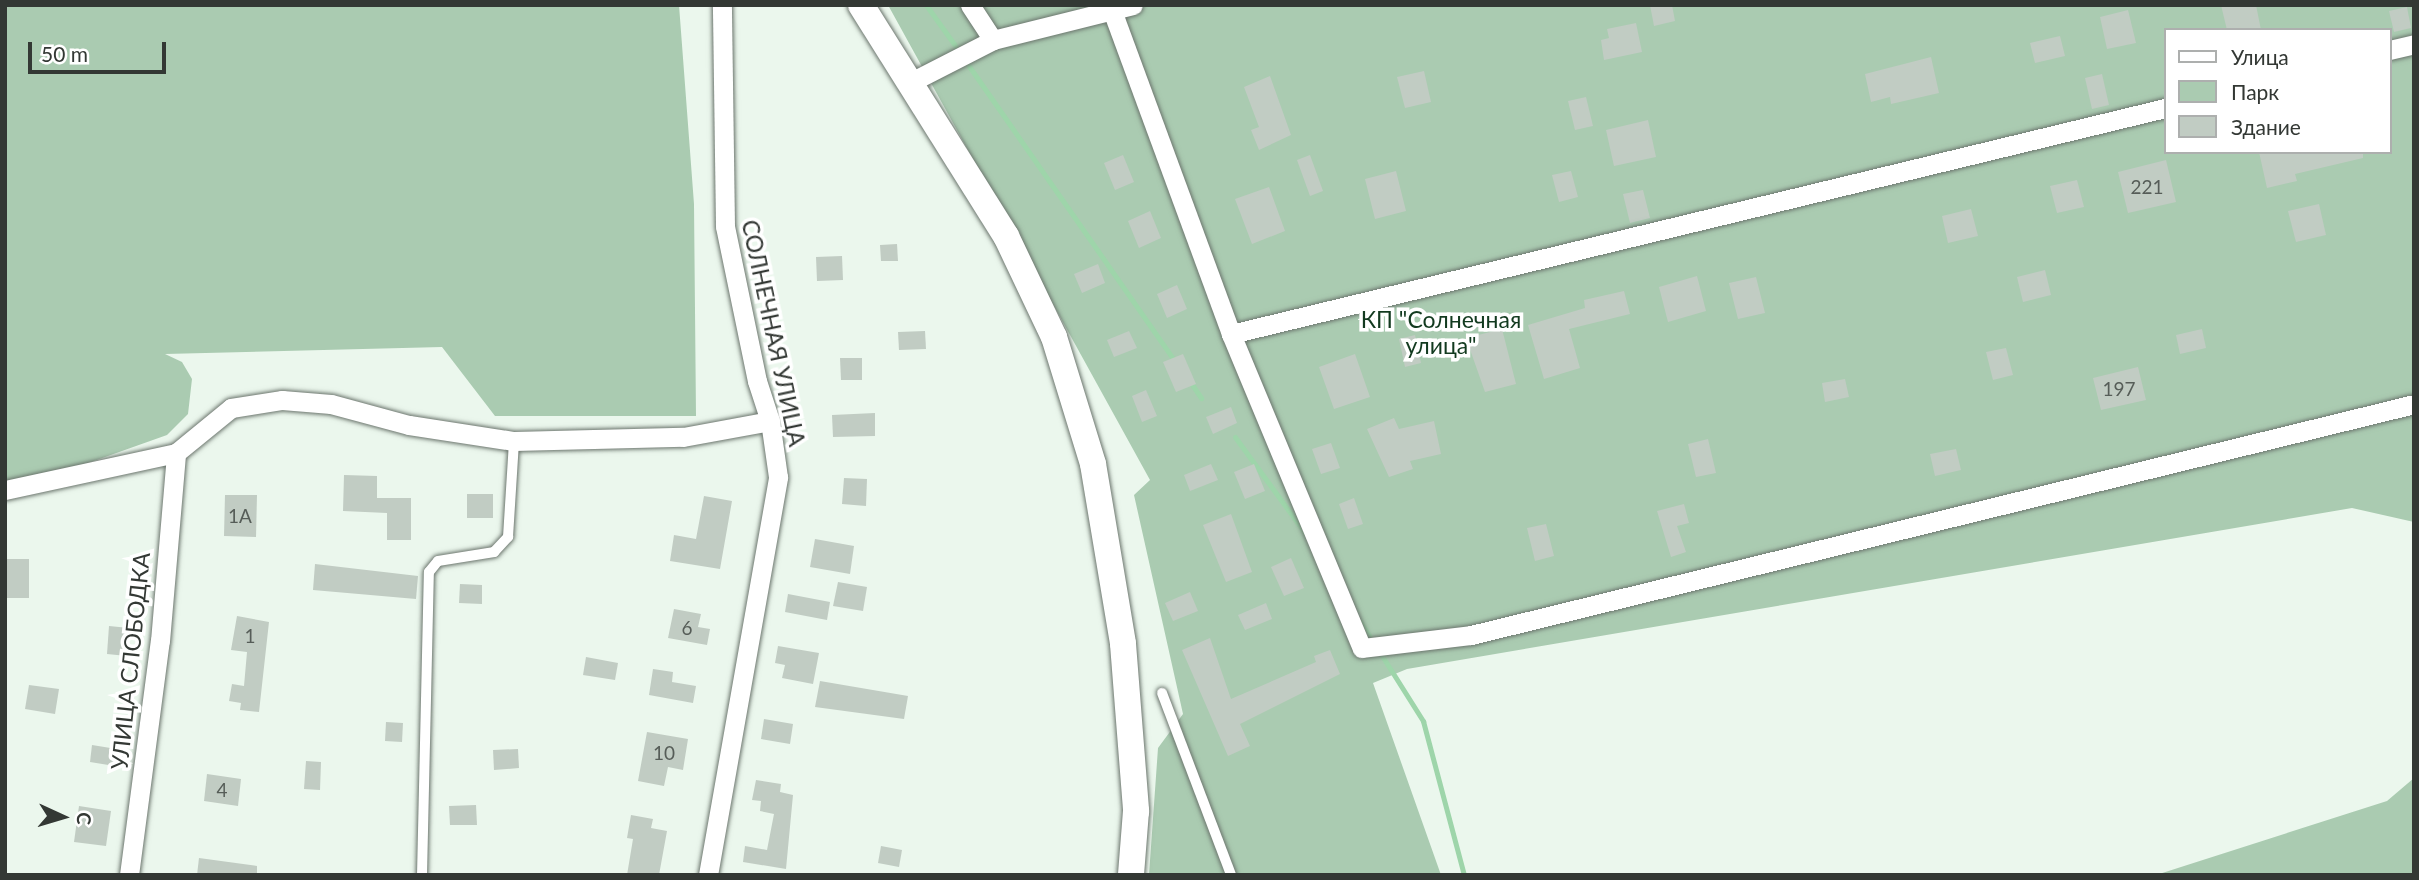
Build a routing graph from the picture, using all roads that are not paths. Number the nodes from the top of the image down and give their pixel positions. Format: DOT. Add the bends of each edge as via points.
graph roads {
  1 [pos="722,5"];
  2 [pos="861,5"];
  3 [pos="970,5"];
  4 [pos="1133,5"];
  5 [pos="1110,8"];
  6 [pos="993,40"];
  7 [pos="2414,44"];
  8 [pos="2391,50"];
  9 [pos="913,81"];
  10 [pos="2164,108"];
  11 [pos="1231,334"];
  12 [pos="2414,404"];
  13 [pos="770,421"];
  14 [pos="514,441"];
  15 [pos="176,453"];
  16 [pos="5,490"];
  17 [pos="1161,693"];
  18 [pos="129,875"];
  19 [pos="422,875"];
  20 [pos="708,875"];
  21 [pos="1131,875"];
  22 [pos="1231,875"];
  1 -- 13 [label="street, СОЛНЕЧНАЯ УЛИЦА" via="725,226 757,381"];
  2 -- 9 [label="main road"];
  3 -- 6 [label="street"];
  4 -- 5 [label="street"];
  5 -- 6 [label="street"];
  5 -- 11 [label="street"];
  6 -- 9 [label="street"];
  7 -- 8 [label="street"];
  9 -- 21 [label="main road" via="1006,236 1054,337 1093,464 1124,644 1136,811"];
  10 -- 11 [label="street"];
  11 -- 12 [label="street" via="1362,648 1471,635"];
  13 -- 14 [label="street" via="683,437"];
  13 -- 20 [label="street, СОЛНЕЧНАЯ УЛИЦА" via="778,477"];
  14 -- 15 [label="street" via="409,425 331,404 282,400 231,408"];
  14 -- 19 [label="lane" via="508,537 494,552 438,561 429,572"];
  15 -- 16 [label="street"];
  15 -- 18 [label="street, УЛИЦА СЛОБОДКА" via="160,641"];
  17 -- 22 [label="lane"];
}
